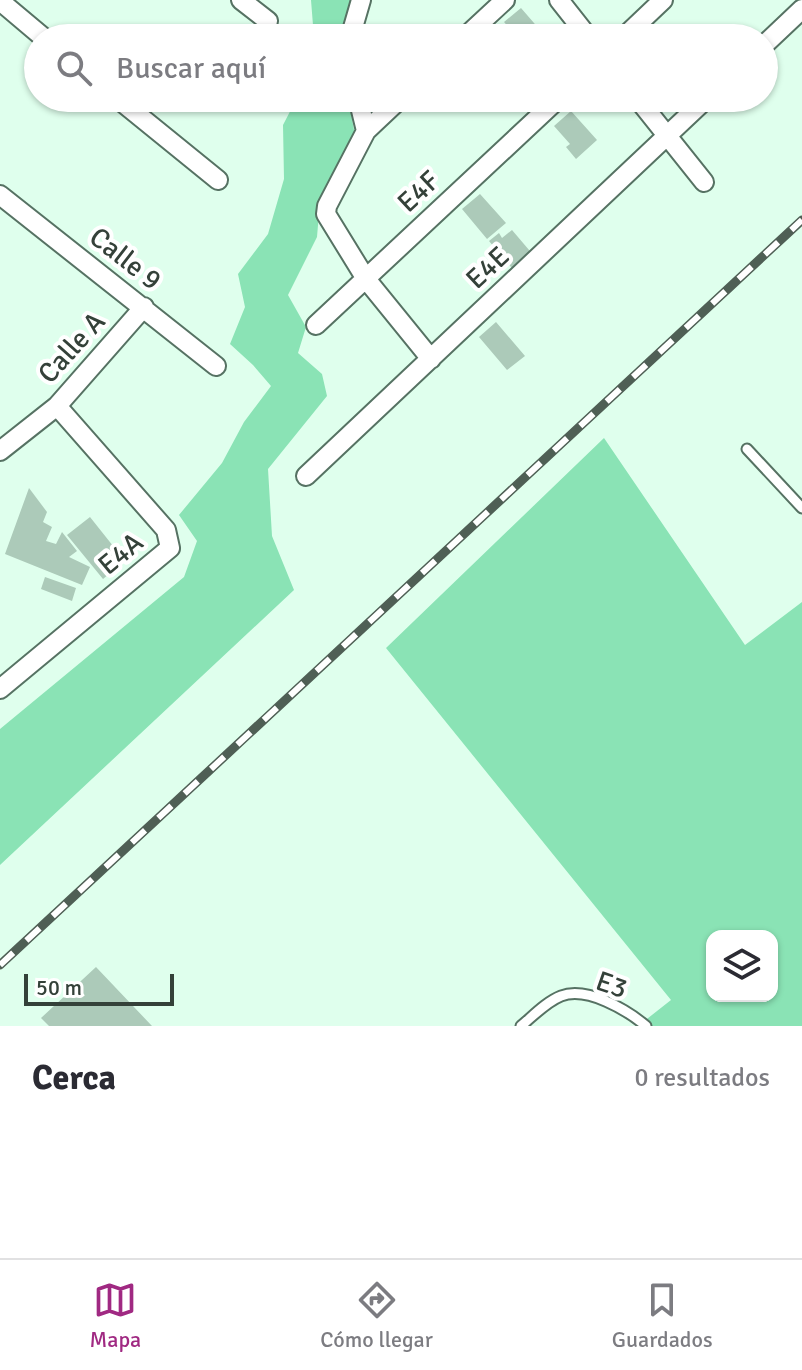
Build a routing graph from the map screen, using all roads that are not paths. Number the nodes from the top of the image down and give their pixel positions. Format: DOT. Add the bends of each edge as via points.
graph roads {
  1 [pos="241,0"];
  2 [pos="361,0"];
  3 [pos="505,0"];
  4 [pos="559,0"];
  5 [pos="663,0"];
  6 [pos="0,1"];
  7 [pos="802,9"];
  8 [pos="268,21"];
  9 [pos="27,24"];
  10 [pos="354,24"];
  11 [pos="479,24"];
  12 [pos="578,24"];
  13 [pos="638,24"];
  14 [pos="778,32"];
  15 [pos="134,112"];
  16 [pos="361,112"];
  17 [pos="386,112"];
  18 [pos="544,112"];
  19 [pos="648,112"];
  20 [pos="692,112"];
  21 [pos="366,131"];
  22 [pos="667,136"];
  23 [pos="218,180"];
  24 [pos="704,182"];
  25 [pos="0,195"];
  26 [pos="366,279"];
  27 [pos="144,307"];
  28 [pos="316,325"];
  29 [pos="431,359"];
  30 [pos="216,366"];
  31 [pos="57,406"];
  32 [pos="747,449"];
  33 [pos="0,451"];
  34 [pos="306,476"];
  35 [pos="802,508"];
  36 [pos="0,689"];
  37 [pos="521,1026"];
  38 [pos="646,1026"];
  1 -- 8 [label="street"];
  2 -- 10 [label="street"];
  3 -- 11 [label="street"];
  4 -- 12 [label="street"];
  5 -- 13 [label="street"];
  6 -- 9 [label="street"];
  7 -- 14 [label="street"];
  15 -- 23 [label="street"];
  16 -- 21 [label="street"];
  17 -- 21 [label="street"];
  18 -- 26 [label="street, E4F"];
  19 -- 22 [label="street"];
  20 -- 22 [label="street, E4E"];
  21 -- 26 [label="street" via="326,214"];
  22 -- 24 [label="street"];
  22 -- 29 [label="street, E4E"];
  25 -- 27 [label="street, Calle 9"];
  26 -- 28 [label="street, E4F"];
  26 -- 29 [label="street"];
  27 -- 30 [label="street, Calle 9"];
  27 -- 31 [label="street, Calle A"];
  29 -- 34 [label="street, E4E"];
  31 -- 33 [label="street, Calle A"];
  31 -- 36 [label="street, E4A" via="166,530 170,548"];
  32 -- 35 [label="lane"];
  37 -- 38 [label="lane, E3" via="564,995 624,1008"];
}
